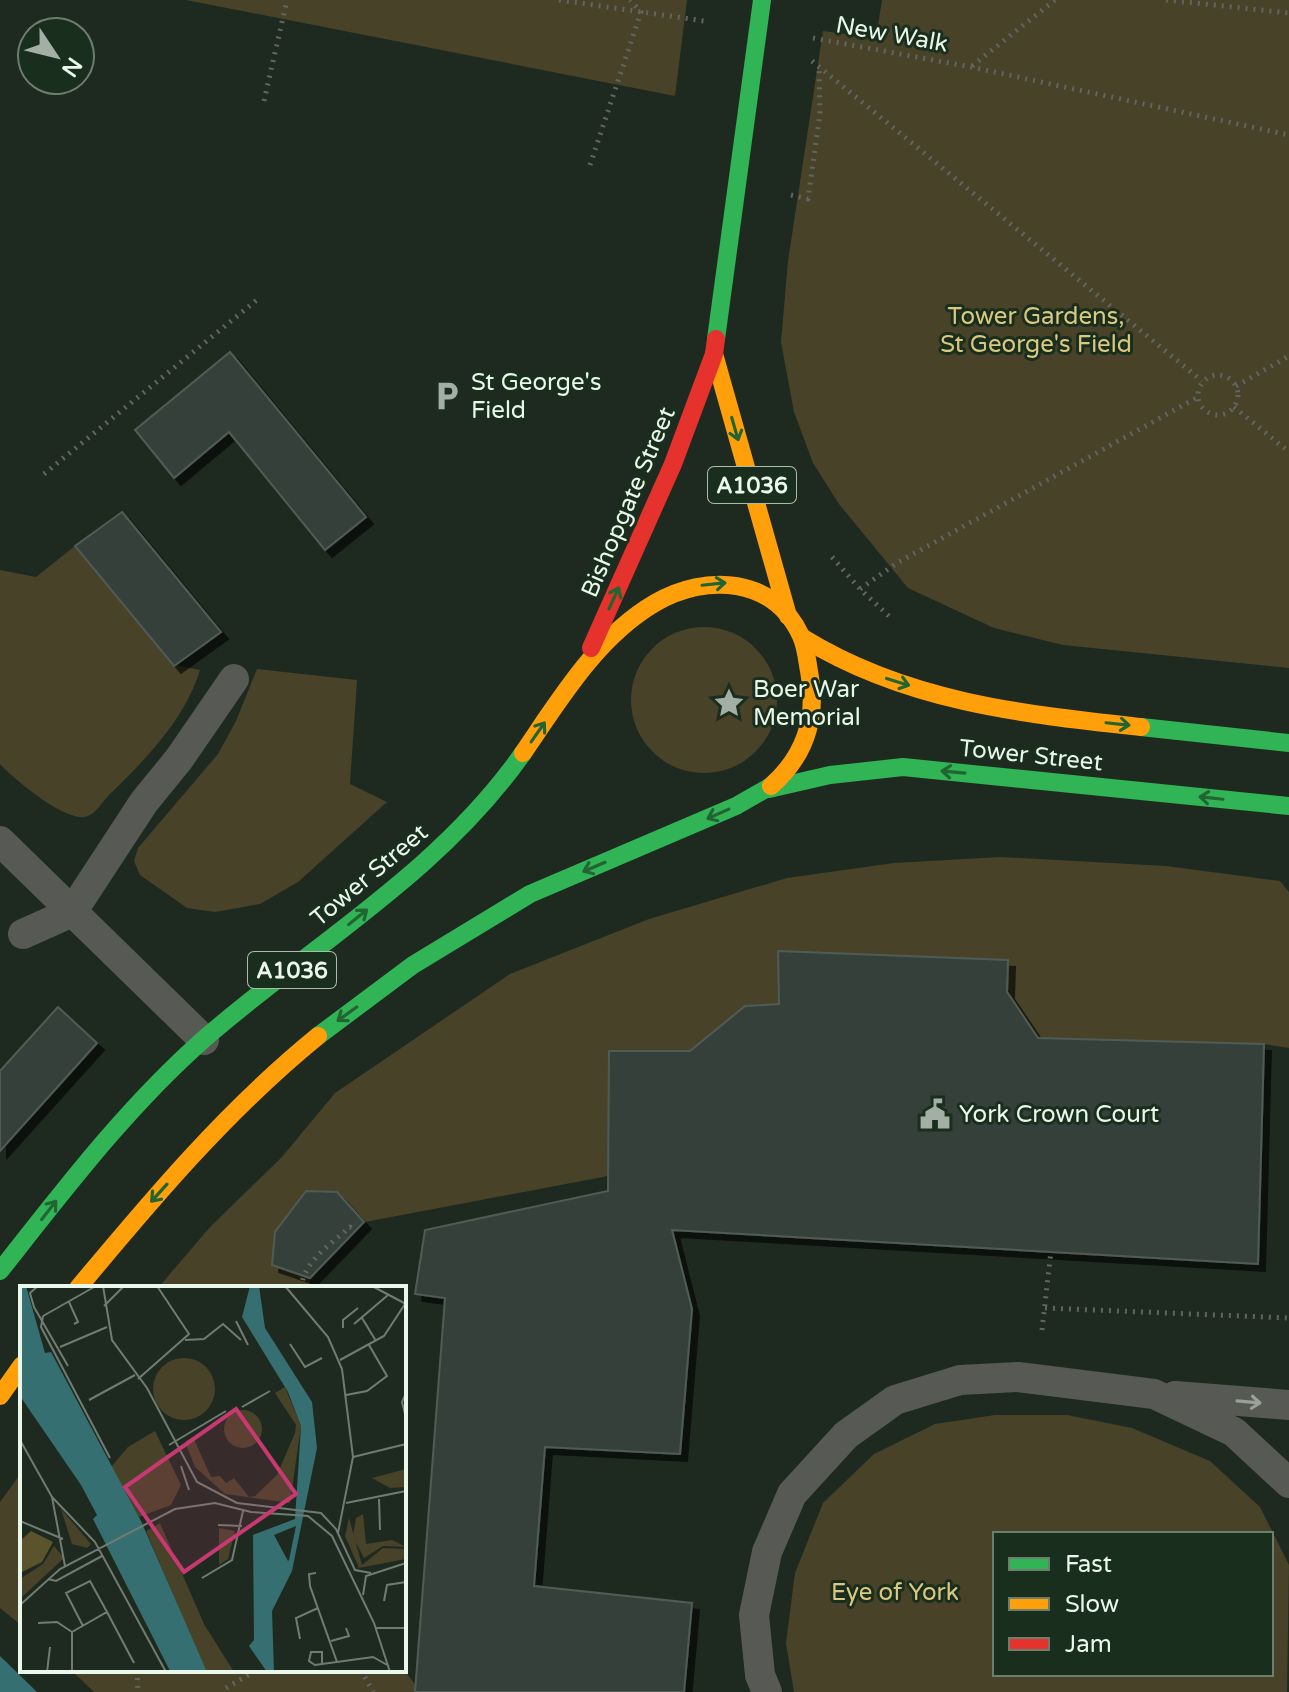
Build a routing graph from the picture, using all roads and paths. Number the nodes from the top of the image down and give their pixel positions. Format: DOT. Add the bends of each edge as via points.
graph roads {
  1 [pos="287,0"];
  2 [pos="559,0"];
  3 [pos="630,0"];
  4 [pos="762,0"];
  5 [pos="1055,0"];
  6 [pos="1166,0"];
  7 [pos="641,12"];
  8 [pos="1289,13"];
  9 [pos="719,24"];
  10 [pos="811,38"];
  11 [pos="971,67"];
  12 [pos="264,101"];
  13 [pos="1289,135"];
  14 [pos="590,165"];
  15 [pos="808,199"];
  16 [pos="258,299"];
  17 [pos="714,354"];
  18 [pos="1289,356"];
  19 [pos="1202,381"];
  20 [pos="1236,386"];
  21 [pos="1198,397"];
  22 [pos="1234,407"];
  23 [pos="1289,452"];
  24 [pos="44,474"];
  25 [pos="826,551"];
  26 [pos="860,589"];
  27 [pos="788,616"];
  28 [pos="899,626"];
  29 [pos="803,638"];
  30 [pos="581,668"];
  31 [pos="234,679"];
  32 [pos="1289,743"];
  33 [pos="769,789"];
  34 [pos="1289,806"];
  35 [pos="2,845"];
  36 [pos="72,912"];
  37 [pos="23,934"];
  38 [pos="204,1040"];
  39 [pos="357,1230"];
  40 [pos="1051,1251"];
  41 [pos="0,1271"];
  42 [pos="80,1286"];
  43 [pos="301,1286"];
  44 [pos="1045,1308"];
  45 [pos="1289,1318"];
  46 [pos="1042,1335"];
  47 [pos="20,1368"];
  48 [pos="1154,1394"];
  49 [pos="0,1396"];
  50 [pos="1289,1405"];
  51 [pos="1289,1483"];
  52 [pos="137,1672"];
  53 [pos="254,1672"];
  54 [pos="362,1672"];
  55 [pos="226,1688"];
  56 [pos="138,1692"];
  57 [pos="373,1692"];
  58 [pos="767,1692"];
  1 -- 12 [label="path"];
  2 -- 7 [label="path"];
  3 -- 7 [label="path"];
  4 -- 17 [label="main road, Bishopgate Street / A1036"];
  5 -- 11 [label="path, New Walk"];
  6 -- 8 [label="path"];
  7 -- 9 [label="path"];
  7 -- 14 [label="path"];
  10 -- 11 [label="path, New Walk"];
  11 -- 13 [label="path"];
  15 -- 19 [label="path" via="820,113 819,66"];
  16 -- 24 [label="path"];
  17 -- 27 [label="main road, Bishopgate Street / A1036, one-way"];
  30 -- 17 [label="main road, Bishopgate Street / A1036, one-way" via="673,464"];
  18 -- 20 [label="path"];
  19 -- 20 [label="path" via="1222,375"];
  19 -- 21 [label="path"];
  20 -- 22 [label="path"];
  21 -- 22 [label="path" via="1214,414"];
  21 -- 26 [label="path" via="897,563"];
  22 -- 23 [label="path"];
  25 -- 26 [label="path"];
  26 -- 28 [label="path"];
  27 -- 29 [label="main road, A1036"];
  30 -- 27 [label="main road, A1036, one-way" via="618,629 684,587 741,584 775,602"];
  29 -- 32 [label="main road, Tower Street, one-way" via="848,666 968,702"];
  29 -- 33 [label="main road, A1036" via="814,698 808,739"];
  38 -- 30 [label="main road, Tower Street / A1036, one-way" via="433,856 481,808"];
  31 -- 36 [label="lane"];
  34 -- 33 [label="main road, Tower Street, one-way" via="903,767"];
  33 -- 42 [label="main road, A1036, one-way" via="535,891 444,945 332,1025 234,1111"];
  35 -- 36 [label="lane"];
  36 -- 37 [label="lane"];
  36 -- 38 [label="lane"];
  41 -- 38 [label="main road, Tower Street / A1036, one-way" via="137,1103"];
  39 -- 43 [label="path" via="350,1227 318,1256"];
  40 -- 44 [label="path"];
  44 -- 45 [label="path"];
  44 -- 46 [label="path"];
  47 -- 49 [label="main road"];
  48 -- 50 [label="lane, one-way"];
  48 -- 51 [label="lane" via="1234,1432"];
  48 -- 58 [label="lane" via="1018,1377 960,1380 895,1400 846,1435 792,1494 767,1552 754,1615 760,1675"];
  52 -- 56 [label="path"];
  53 -- 55 [label="path"];
  54 -- 57 [label="path"];
}
